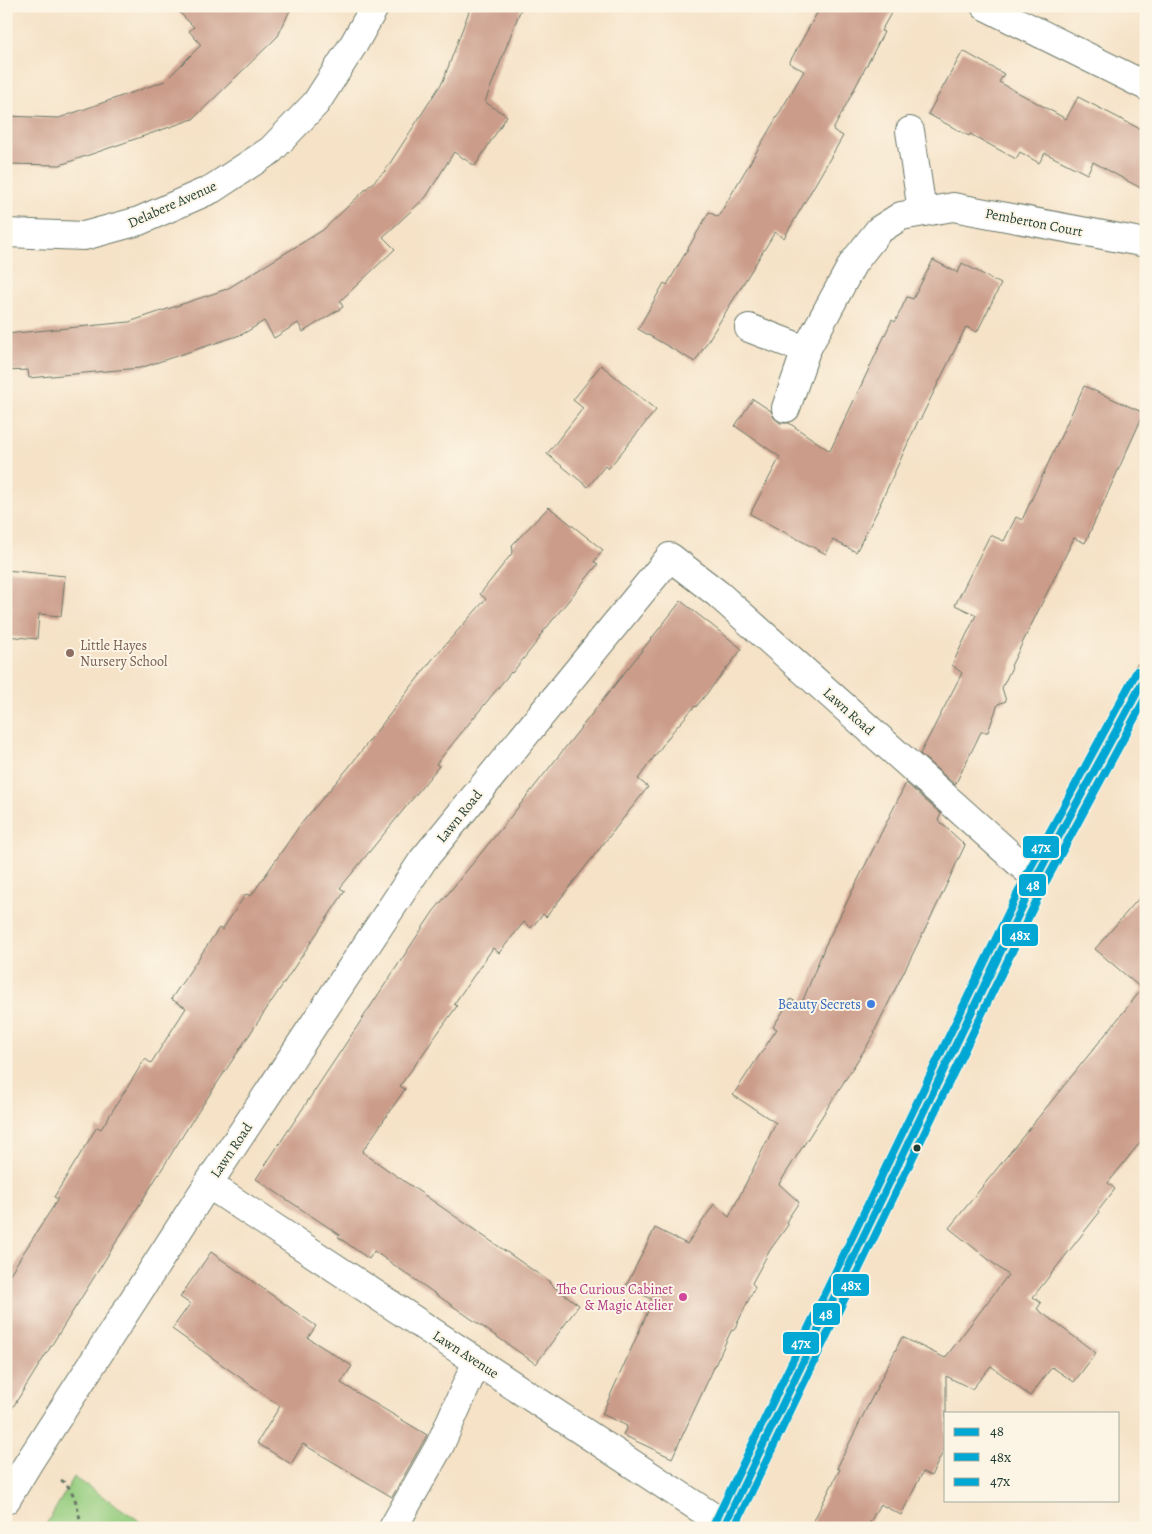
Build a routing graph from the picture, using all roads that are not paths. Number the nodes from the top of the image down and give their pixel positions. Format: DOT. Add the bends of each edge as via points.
graph roads {
  1 [pos="375,6"];
  2 [pos="985,6"];
  3 [pos="1146,86"];
  4 [pos="910,131"];
  5 [pos="922,212"];
  6 [pos="6,233"];
  7 [pos="1146,243"];
  8 [pos="749,328"];
  9 [pos="806,350"];
  10 [pos="786,408"];
  11 [pos="1146,676"];
  12 [pos="1036,878"];
  13 [pos="208,1184"];
  14 [pos="477,1361"];
  15 [pos="6,1500"];
  16 [pos="724,1526"];
  17 [pos="393,1528"];
  1 -- 6 [label="street, Delabere Avenue" via="316,103 271,150 212,189 139,221 84,236"];
  2 -- 3 [label="street"];
  4 -- 5 [label="street"];
  5 -- 7 [label="street, Pemberton Court" via="953,207"];
  5 -- 9 [label="street, Pemberton Court" via="900,216 880,230 853,263"];
  8 -- 9 [label="street"];
  9 -- 10 [label="street, Pemberton Court"];
  11 -- 12 [label="main road"];
  12 -- 13 [label="street, Lawn Road" via="718,594 670,557 423,860"];
  12 -- 16 [label="main road"];
  13 -- 14 [label="street, Lawn Avenue"];
  13 -- 15 [label="street, Lawn Road"];
  14 -- 16 [label="street, Lawn Avenue"];
  14 -- 17 [label="street" via="440,1444"];
}
